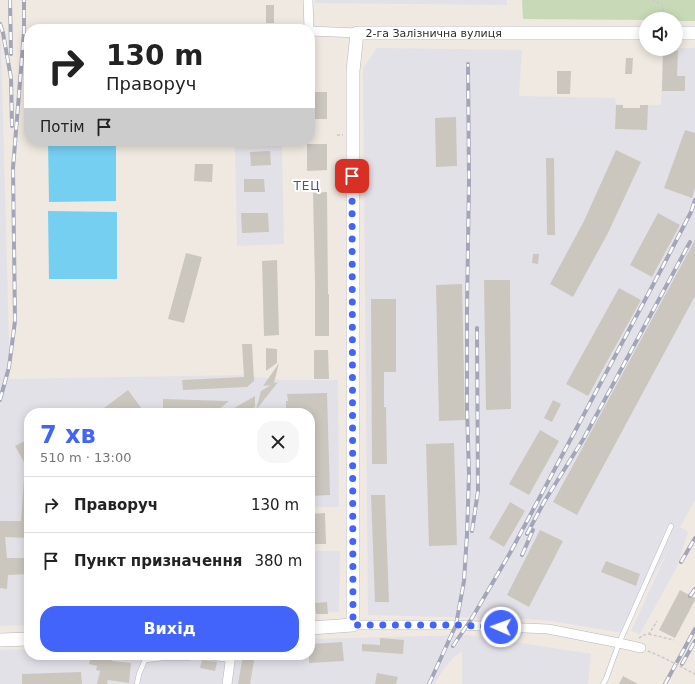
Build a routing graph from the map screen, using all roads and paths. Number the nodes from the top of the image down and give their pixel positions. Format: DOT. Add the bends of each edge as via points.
graph roads {
  1 [pos="308,0"];
  2 [pos="652,0"];
  3 [pos="664,12"];
  4 [pos="310,24"];
  5 [pos="315,30"];
  6 [pos="357,33"];
  7 [pos="639,33"];
  8 [pos="683,33"];
  9 [pos="695,33"];
  10 [pos="671,526"];
  11 [pos="657,620"];
  12 [pos="353,625"];
  13 [pos="315,628"];
  14 [pos="649,634"];
  15 [pos="24,639"];
  16 [pos="0,640"];
  17 [pos="674,640"];
  18 [pos="619,643"];
  19 [pos="641,648"];
  20 [pos="145,660"];
  21 [pos="231,660"];
  22 [pos="695,674"];
  23 [pos="137,684"];
  24 [pos="227,684"];
  25 [pos="603,684"];
  1 -- 4 [label="street"];
  2 -- 3 [label="path" via="662,4"];
  5 -- 6 [label="street"];
  6 -- 7 [label="street, 2-га Залізнична вулиця"];
  6 -- 12 [label="street, 2-га Залізнична вулиця" via="352,71"];
  8 -- 9 [label="street"];
  10 -- 18 [label="lane"];
  11 -- 14 [label="path"];
  12 -- 13 [label="street"];
  12 -- 18 [label="street" via="456,625 548,629"];
  14 -- 17 [label="path"];
  14 -- 18 [label="path"];
  15 -- 16 [label="street"];
  18 -- 19 [label="street"];
  18 -- 25 [label="lane"];
  19 -- 22 [label="path, bridge"];
  20 -- 23 [label="lane"];
  21 -- 24 [label="street"];
}
